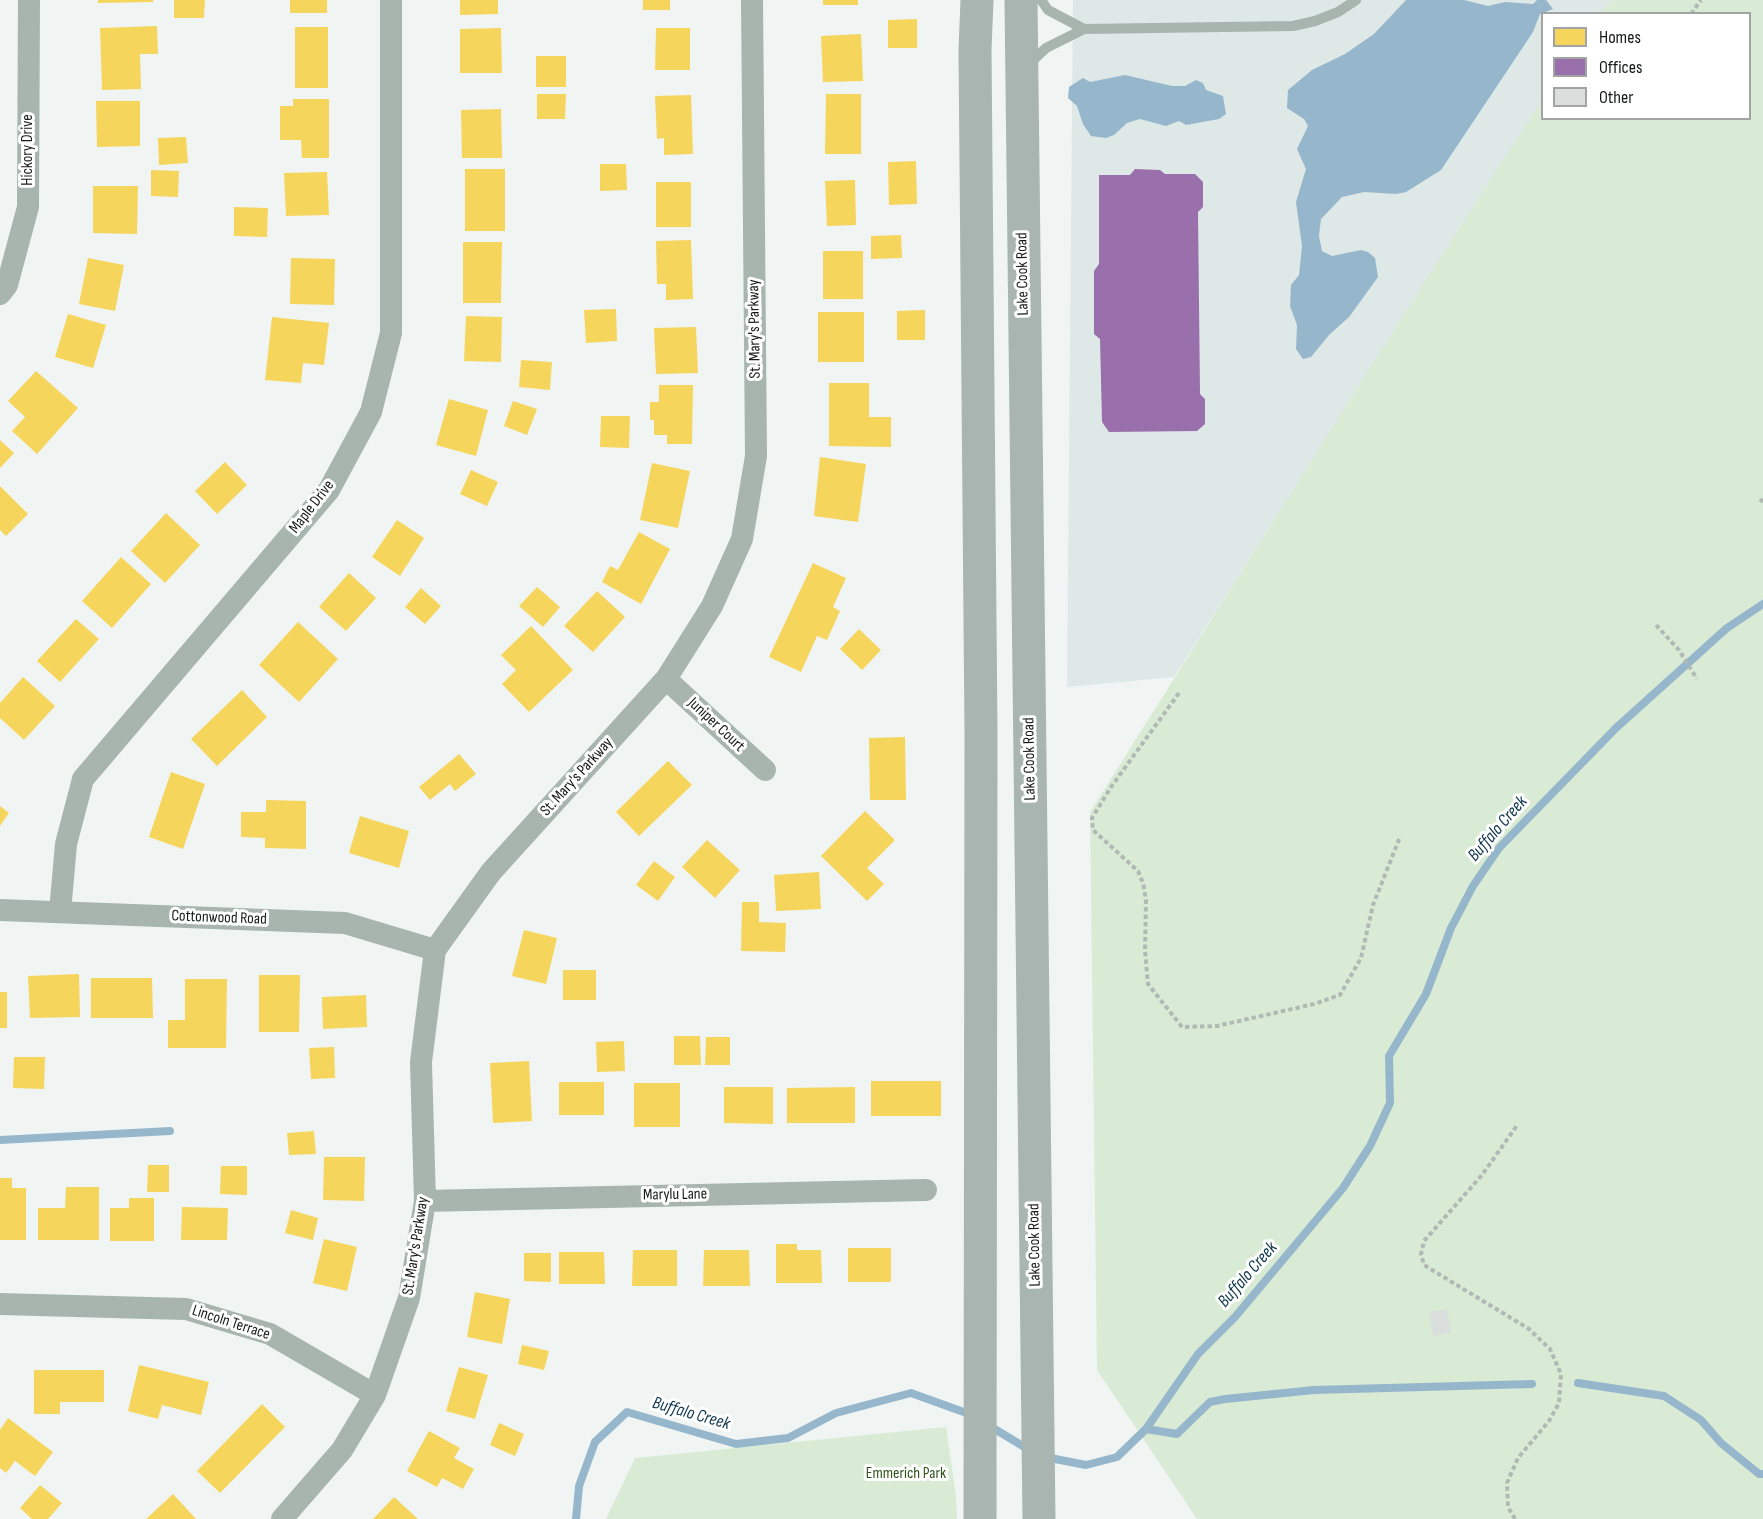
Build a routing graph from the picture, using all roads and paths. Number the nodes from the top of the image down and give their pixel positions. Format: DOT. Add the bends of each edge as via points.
graph roads {
  1 [pos="29,0"];
  2 [pos="391,0"];
  3 [pos="752,0"];
  4 [pos="977,0"];
  5 [pos="1021,0"];
  6 [pos="1041,0"];
  7 [pos="1356,0"];
  8 [pos="1084,29"];
  9 [pos="1021,75"];
  10 [pos="0,294"];
  11 [pos="1656,625"];
  12 [pos="1697,678"];
  13 [pos="666,679"];
  14 [pos="1179,693"];
  15 [pos="765,770"];
  16 [pos="1400,837"];
  17 [pos="0,910"];
  18 [pos="60,912"];
  19 [pos="435,950"];
  20 [pos="1518,1124"];
  21 [pos="926,1190"];
  22 [pos="425,1201"];
  23 [pos="0,1304"];
  24 [pos="375,1395"];
  25 [pos="282,1519"];
  26 [pos="981,1519"];
  27 [pos="1038,1519"];
  28 [pos="1515,1519"];
  1 -- 10 [label="street, Hickory Drive" via="28,207 7,285"];
  2 -- 18 [label="street, Maple Drive" via="390,333 371,412 329,490 84,779 66,844"];
  3 -- 13 [label="street, St. Mary's Parkway" via="756,456 742,539 712,606"];
  4 -- 26 [label="main road"];
  5 -- 9 [label="main road, Lake Cook Road"];
  6 -- 8 [label="lane" via="1048,10"];
  7 -- 8 [label="lane" via="1338,12 1293,26"];
  8 -- 9 [label="lane" via="1046,48"];
  9 -- 27 [label="main road, Lake Cook Road"];
  11 -- 12 [label="path"];
  13 -- 15 [label="street, Juniper Court"];
  13 -- 19 [label="street, St. Mary's Parkway" via="491,872"];
  14 -- 16 [label="path" via="1092,818 1093,830 1138,872 1143,883 1148,984 1182,1027 1217,1026 1314,1004 1340,994 1361,958 1373,905"];
  17 -- 18 [label="street, Cottonwood Road"];
  18 -- 19 [label="street, Cottonwood Road" via="345,923"];
  19 -- 22 [label="street, St. Mary's Parkway" via="421,1062"];
  20 -- 28 [label="path" via="1482,1175 1424,1241 1421,1254 1424,1265 1529,1329 1550,1349 1561,1374 1558,1403 1549,1421 1518,1458 1507,1483 1508,1507"];
  21 -- 22 [label="street, Marylu Lane"];
  22 -- 24 [label="street, St. Mary's Parkway" via="409,1298"];
  23 -- 24 [label="street, Lincoln Terrace" via="186,1308 270,1334"];
  24 -- 25 [label="street, St. Mary's Parkway" via="342,1450"];
}
